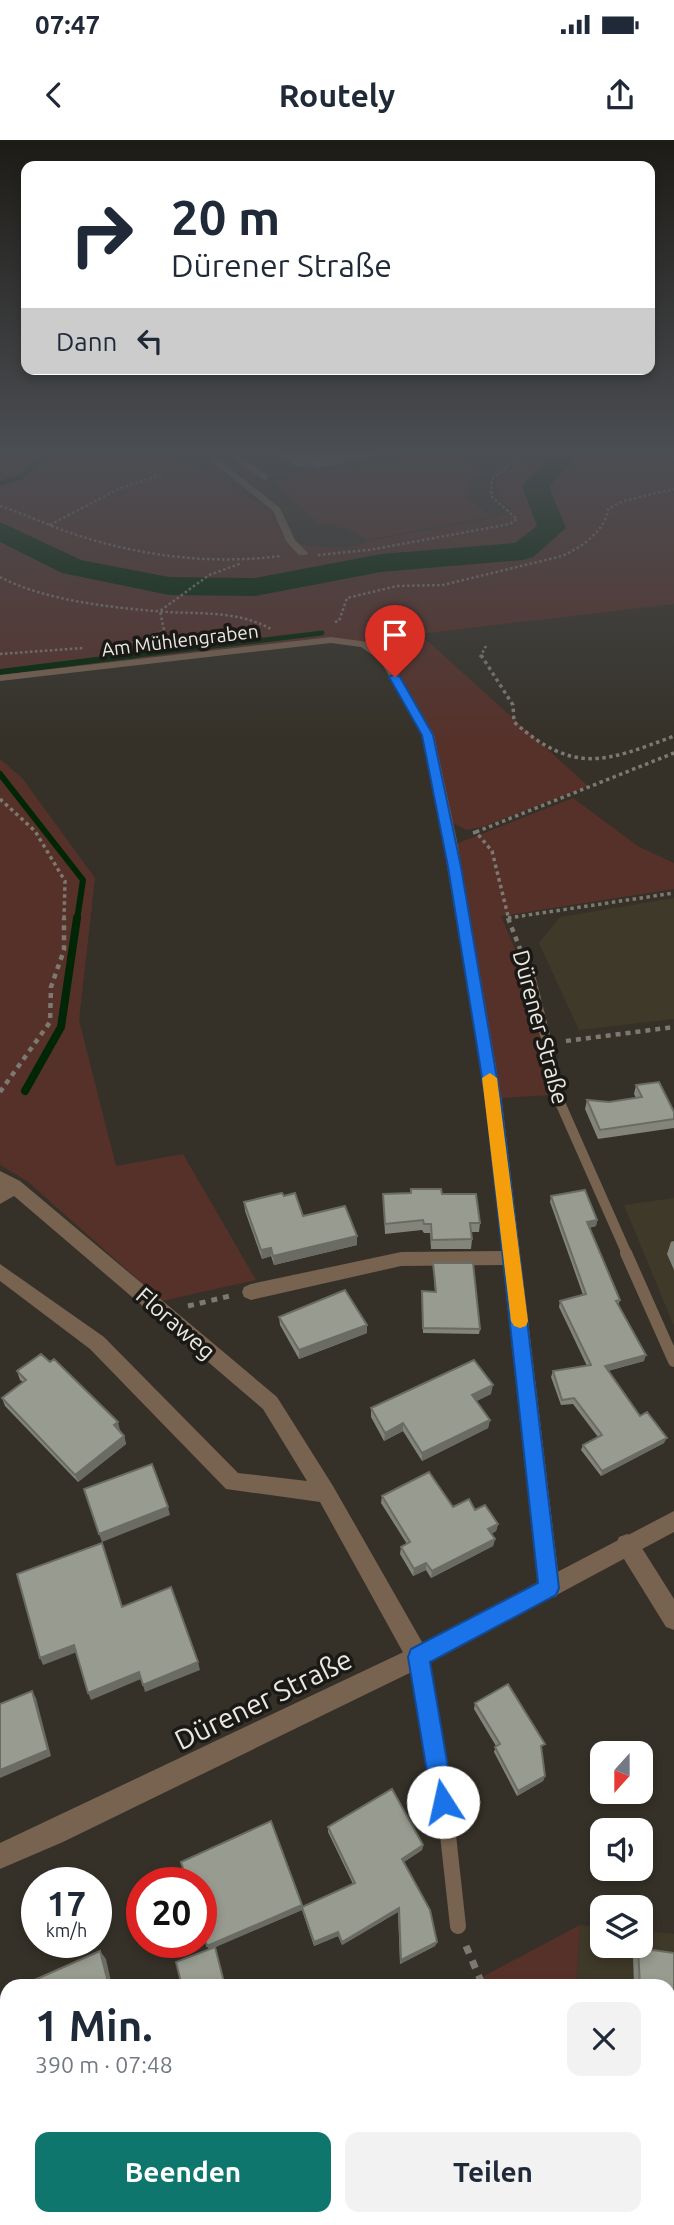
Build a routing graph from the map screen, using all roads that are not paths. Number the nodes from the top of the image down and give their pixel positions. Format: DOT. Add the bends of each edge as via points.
graph roads {
  1 [pos="298,548"];
  2 [pos="303,553"];
  3 [pos="0,678"];
  4 [pos="529,971"];
  5 [pos="5,1187"];
  6 [pos="513,1258"];
  7 [pos="0,1271"];
  8 [pos="251,1292"];
  9 [pos="674,1361"];
  10 [pos="326,1493"];
  11 [pos="674,1521"];
  12 [pos="627,1545"];
  13 [pos="549,1588"];
  14 [pos="674,1619"];
  15 [pos="418,1657"];
  16 [pos="0,1856"];
  17 [pos="458,1926"];
  1 -- 2 [label="street"];
  3 -- 6 [label="street, Am Mühlengraben" via="331,640 364,644 384,658 428,735 494,1102"];
  4 -- 9 [label="lane, Dürener Straße" via="554,1088"];
  5 -- 10 [label="street, Floraweg" via="163,1311 270,1403"];
  6 -- 8 [label="street" via="401,1259"];
  6 -- 13 [label="street"];
  7 -- 10 [label="street" via="96,1343 233,1482"];
  10 -- 15 [label="street, Floraweg"];
  11 -- 12 [label="street, Dürener Straße"];
  12 -- 13 [label="street, Dürener Straße"];
  12 -- 14 [label="street"];
  13 -- 15 [label="street, Dürener Straße"];
  15 -- 16 [label="street, Dürener Straße"];
  15 -- 17 [label="lane" via="447,1826"];
}
